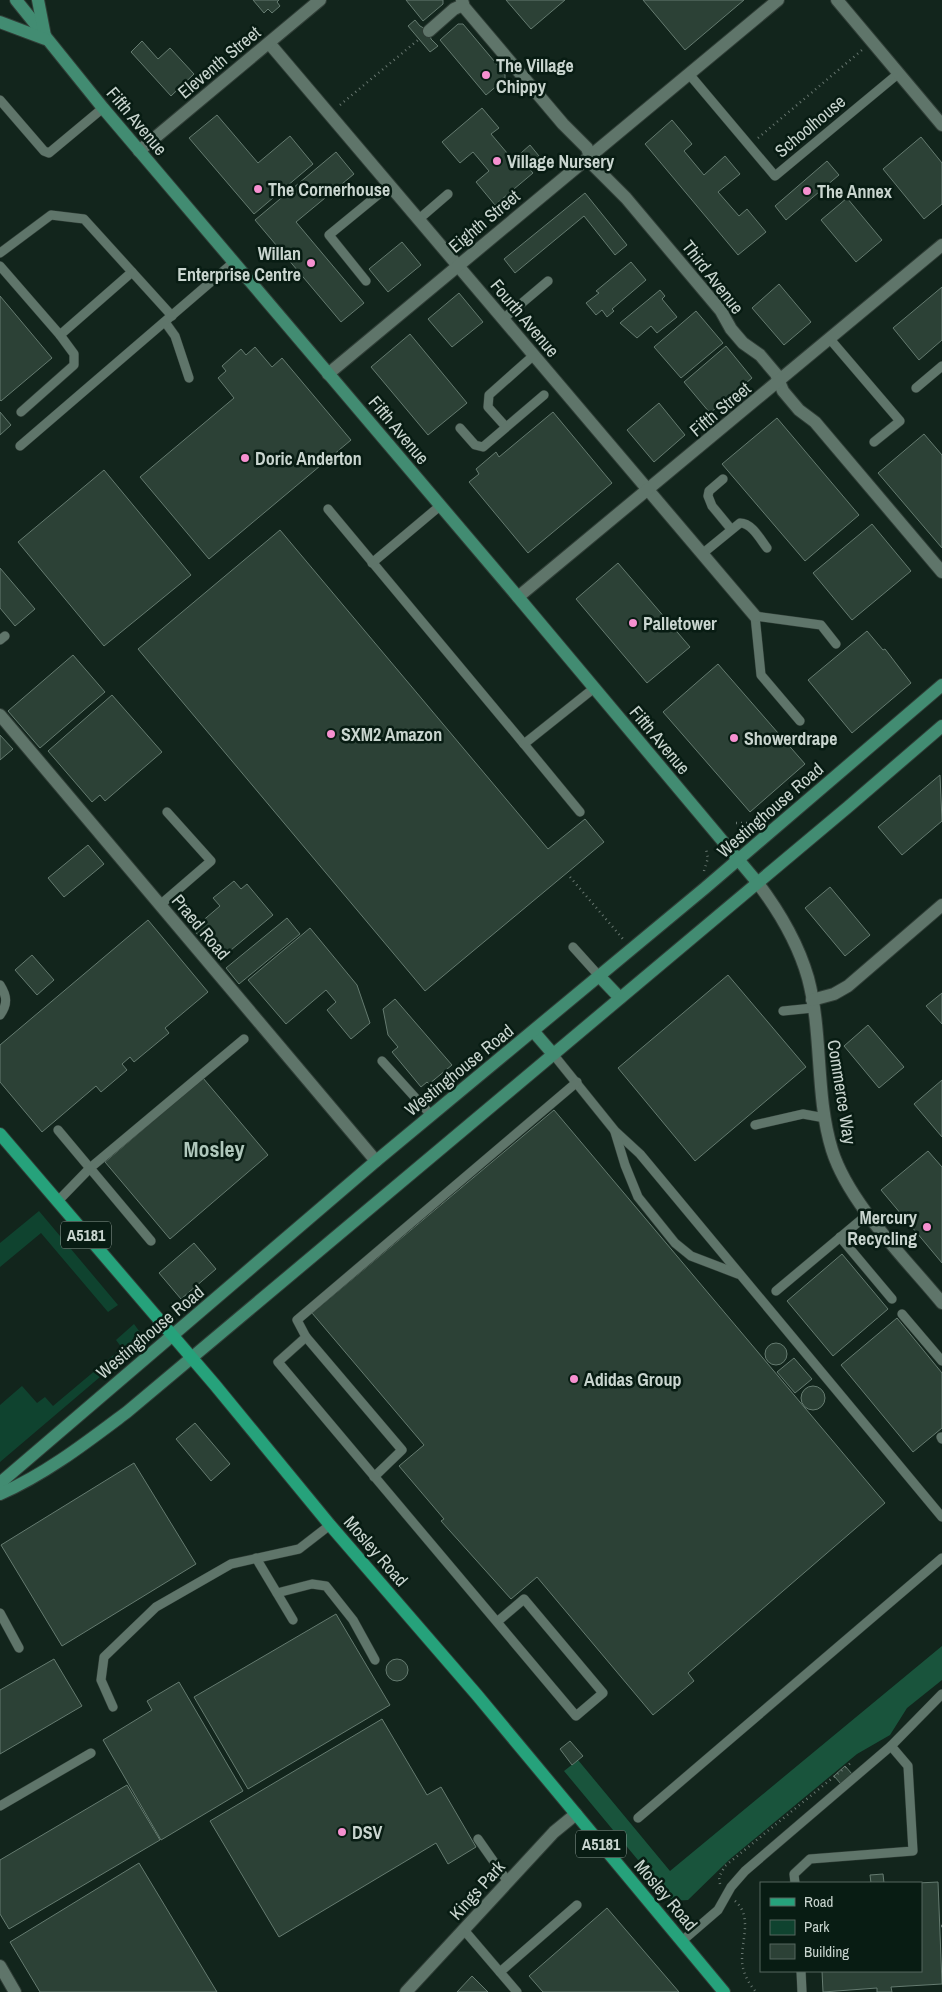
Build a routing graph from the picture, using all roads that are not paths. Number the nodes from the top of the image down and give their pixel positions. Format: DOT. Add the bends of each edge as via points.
graph roads {
  1 [pos="16,0"];
  2 [pos="38,0"];
  3 [pos="320,0"];
  4 [pos="778,0"];
  5 [pos="837,0"];
  6 [pos="462,2"];
  7 [pos="0,22"];
  8 [pos="429,31"];
  9 [pos="45,39"];
  10 [pos="269,43"];
  11 [pos="899,73"];
  12 [pos="689,74"];
  13 [pos="0,100"];
  14 [pos="103,108"];
  15 [pos="941,122"];
  16 [pos="139,151"];
  17 [pos="590,156"];
  18 [pos="390,185"];
  19 [pos="448,194"];
  20 [pos="419,219"];
  21 [pos="942,245"];
  22 [pos="0,253"];
  23 [pos="234,262"];
  24 [pos="0,266"];
  25 [pos="458,266"];
  26 [pos="132,272"];
  27 [pos="548,281"];
  28 [pos="366,282"];
  29 [pos="168,319"];
  30 [pos="503,319"];
  31 [pos="60,335"];
  32 [pos="829,338"];
  33 [pos="534,356"];
  34 [pos="942,366"];
  35 [pos="328,374"];
  36 [pos="190,378"];
  37 [pos="779,382"];
  38 [pos="916,388"];
  39 [pos="544,395"];
  40 [pos="21,412"];
  41 [pos="506,427"];
  42 [pos="460,428"];
  43 [pos="874,442"];
  44 [pos="20,446"];
  45 [pos="723,479"];
  46 [pos="648,491"];
  47 [pos="441,505"];
  48 [pos="328,510"];
  49 [pos="731,529"];
  50 [pos="767,548"];
  51 [pos="702,554"];
  52 [pos="372,563"];
  53 [pos="942,572"];
  54 [pos="518,597"];
  55 [pos="755,616"];
  56 [pos="836,644"];
  57 [pos="942,685"];
  58 [pos="593,689"];
  59 [pos="0,715"];
  60 [pos="800,721"];
  61 [pos="942,726"];
  62 [pos="524,744"];
  63 [pos="167,812"];
  64 [pos="580,812"];
  65 [pos="738,860"];
  66 [pos="757,882"];
  67 [pos="160,905"];
  68 [pos="942,905"];
  69 [pos="572,946"];
  70 [pos="600,977"];
  71 [pos="0,985"];
  72 [pos="620,998"];
  73 [pos="812,1004"];
  74 [pos="782,1011"];
  75 [pos="0,1015"];
  76 [pos="534,1032"];
  77 [pos="244,1039"];
  78 [pos="553,1054"];
  79 [pos="382,1062"];
  80 [pos="577,1082"];
  81 [pos="431,1115"];
  82 [pos="825,1118"];
  83 [pos="756,1125"];
  84 [pos="58,1130"];
  85 [pos="614,1131"];
  86 [pos="0,1134"];
  87 [pos="376,1161"];
  88 [pos="90,1168"];
  89 [pos="58,1202"];
  90 [pos="868,1214"];
  91 [pos="840,1237"];
  92 [pos="151,1241"];
  93 [pos="738,1274"];
  94 [pos="776,1291"];
  95 [pos="892,1299"];
  96 [pos="942,1303"];
  97 [pos="902,1314"];
  98 [pos="173,1336"];
  99 [pos="306,1337"];
  100 [pos="193,1359"];
  101 [pos="942,1361"];
  102 [pos="374,1477"];
  103 [pos="0,1483"];
  104 [pos="0,1494"];
  105 [pos="942,1518"];
  106 [pos="330,1526"];
  107 [pos="256,1558"];
  108 [pos="942,1558"];
  109 [pos="277,1593"];
  110 [pos="0,1613"];
  111 [pos="293,1620"];
  112 [pos="497,1622"];
  113 [pos="19,1648"];
  114 [pos="375,1660"];
  115 [pos="942,1694"];
  116 [pos="113,1707"];
  117 [pos="891,1746"];
  118 [pos="91,1753"];
  119 [pos="0,1806"];
  120 [pos="576,1814"];
  121 [pos="638,1818"];
  122 [pos="478,1839"];
  123 [pos="508,1882"];
  124 [pos="795,1882"];
  125 [pos="578,1905"];
  126 [pos="464,1930"];
  127 [pos="682,1942"];
  128 [pos="0,1967"];
  129 [pos="500,1972"];
  130 [pos="801,1972"];
  131 [pos="14,1992"];
  132 [pos="406,1992"];
  133 [pos="517,1992"];
  134 [pos="724,1992"];
  135 [pos="802,1992"];
  1 -- 9 [label="street, Fifth Avenue"];
  2 -- 9 [label="street"];
  3 -- 10 [label="street, Eleventh Street"];
  4 -- 12 [label="street, Eighth Street"];
  5 -- 11 [label="street"];
  6 -- 8 [label="street"];
  6 -- 17 [label="street, Third Avenue" via="563,124 587,148"];
  7 -- 9 [label="street"];
  9 -- 14 [label="street, Fifth Avenue"];
  10 -- 16 [label="street, Eleventh Street"];
  10 -- 18 [label="street, Fourth Avenue"];
  11 -- 12 [label="lane, Schoolhouse" via="775,176"];
  11 -- 15 [label="street"];
  12 -- 17 [label="street, Eighth Street"];
  13 -- 14 [label="lane" via="49,153"];
  14 -- 16 [label="street, Fifth Avenue"];
  16 -- 23 [label="street, Fifth Avenue"];
  17 -- 25 [label="street, Eighth Street"];
  17 -- 37 [label="street, Third Avenue" via="593,165 626,198 721,311 742,342 760,354"];
  18 -- 20 [label="street, Fourth Avenue"];
  18 -- 28 [label="lane" via="329,235"];
  19 -- 20 [label="lane"];
  20 -- 25 [label="street, Fourth Avenue"];
  21 -- 32 [label="street, Fifth Street"];
  22 -- 26 [label="lane" via="51,216 84,219"];
  23 -- 29 [label="lane"];
  23 -- 35 [label="street, Fifth Avenue"];
  24 -- 31 [label="lane"];
  25 -- 30 [label="street, Fourth Avenue"];
  25 -- 35 [label="street, Eighth Street"];
  26 -- 29 [label="lane"];
  26 -- 31 [label="lane"];
  27 -- 30 [label="lane"];
  29 -- 36 [label="lane"];
  29 -- 44 [label="lane"];
  30 -- 33 [label="street, Fourth Avenue"];
  31 -- 40 [label="lane" via="74,354 74,365"];
  32 -- 37 [label="street, Fifth Street"];
  32 -- 43 [label="lane" via="900,421"];
  33 -- 41 [label="lane" via="489,395 488,407"];
  33 -- 46 [label="street, Fourth Avenue"];
  34 -- 38 [label="lane"];
  35 -- 47 [label="street, Fifth Avenue"];
  37 -- 46 [label="street, Fifth Street"];
  37 -- 53 [label="street, Third Avenue" via="799,410 815,422"];
  39 -- 41 [label="lane"];
  41 -- 42 [label="lane" via="479,448"];
  45 -- 49 [label="lane" via="709,491 708,496"];
  46 -- 51 [label="street, Fourth Avenue"];
  46 -- 54 [label="street, Fifth Street"];
  47 -- 52 [label="lane"];
  47 -- 54 [label="street, Fifth Avenue"];
  48 -- 52 [label="lane"];
  49 -- 50 [label="lane" via="745,523"];
  49 -- 51 [label="lane"];
  51 -- 55 [label="street, Fourth Avenue"];
  52 -- 62 [label="lane"];
  54 -- 58 [label="street, Fifth Avenue"];
  55 -- 56 [label="lane" via="820,625"];
  55 -- 60 [label="lane" via="760,675"];
  57 -- 65 [label="street, Westinghouse Road"];
  58 -- 62 [label="lane"];
  58 -- 65 [label="street, Fifth Avenue"];
  59 -- 67 [label="street, Praed Road"];
  61 -- 66 [label="street"];
  62 -- 64 [label="lane"];
  63 -- 67 [label="lane" via="211,861"];
  65 -- 66 [label="street, Fifth Avenue"];
  65 -- 70 [label="street, Westinghouse Road"];
  66 -- 72 [label="street"];
  66 -- 73 [label="street, Commerce Way" via="790,933 805,971"];
  67 -- 87 [label="street, Praed Road"];
  68 -- 73 [label="street" via="848,986"];
  69 -- 70 [label="lane"];
  70 -- 72 [label="street"];
  70 -- 76 [label="street, Westinghouse Road"];
  71 -- 75 [label="lane" via="6,998 6,1006"];
  72 -- 78 [label="street"];
  73 -- 74 [label="lane"];
  73 -- 82 [label="street, Commerce Way"];
  76 -- 78 [label="street"];
  76 -- 81 [label="street, Westinghouse Road"];
  77 -- 88 [label="lane"];
  78 -- 80 [label="lane"];
  78 -- 100 [label="street"];
  79 -- 81 [label="lane"];
  80 -- 85 [label="lane"];
  80 -- 99 [label="lane" via="297,1320"];
  81 -- 87 [label="street, Westinghouse Road"];
  82 -- 83 [label="lane" via="803,1114"];
  82 -- 90 [label="street, Commerce Way" via="838,1166"];
  84 -- 88 [label="lane"];
  85 -- 93 [label="lane" via="640,1154"];
  85 -- 93 [label="lane" via="638,1197 675,1243 691,1256"];
  86 -- 89 [label="main road, Mosley Road / A5181"];
  87 -- 98 [label="street, Westinghouse Road"];
  88 -- 89 [label="lane"];
  88 -- 92 [label="lane"];
  89 -- 98 [label="main road, Mosley Road / A5181"];
  90 -- 91 [label="lane"];
  90 -- 96 [label="street, Commerce Way"];
  91 -- 94 [label="lane"];
  91 -- 95 [label="lane"];
  93 -- 105 [label="lane"];
  97 -- 101 [label="lane"];
  98 -- 100 [label="main road, Mosley Road / A5181"];
  98 -- 103 [label="street, Westinghouse Road"];
  99 -- 102 [label="lane" via="402,1450"];
  99 -- 102 [label="lane" via="278,1362"];
  100 -- 104 [label="street" via="86,1443 17,1487"];
  100 -- 106 [label="main road, Mosley Road / A5181"];
  102 -- 112 [label="lane"];
  106 -- 107 [label="lane" via="299,1549"];
  106 -- 120 [label="main road, Mosley Road / A5181"];
  107 -- 109 [label="lane"];
  107 -- 116 [label="lane" via="220,1569 156,1607 104,1657 101,1680"];
  108 -- 121 [label="lane"];
  109 -- 111 [label="lane"];
  109 -- 114 [label="lane" via="312,1584 326,1586 353,1620"];
  110 -- 113 [label="lane"];
  112 -- 112 [label="lane" via="576,1716 604,1693 524,1599"];
  115 -- 117 [label="lane"];
  117 -- 124 [label="lane" via="908,1766 913,1851 810,1859 794,1874"];
  117 -- 127 [label="lane" via="745,1871 726,1894 718,1910"];
  118 -- 119 [label="lane"];
  120 -- 123 [label="street, Kings Park" via="554,1832"];
  120 -- 127 [label="main road, Mosley Road / A5181"];
  122 -- 123 [label="lane"];
  123 -- 126 [label="street, Kings Park"];
  125 -- 129 [label="lane"];
  126 -- 129 [label="lane"];
  126 -- 132 [label="street, Kings Park"];
  127 -- 134 [label="main road, Mosley Road / A5181"];
  128 -- 131 [label="street"];
  129 -- 133 [label="lane"];
  130 -- 135 [label="lane"];
}
